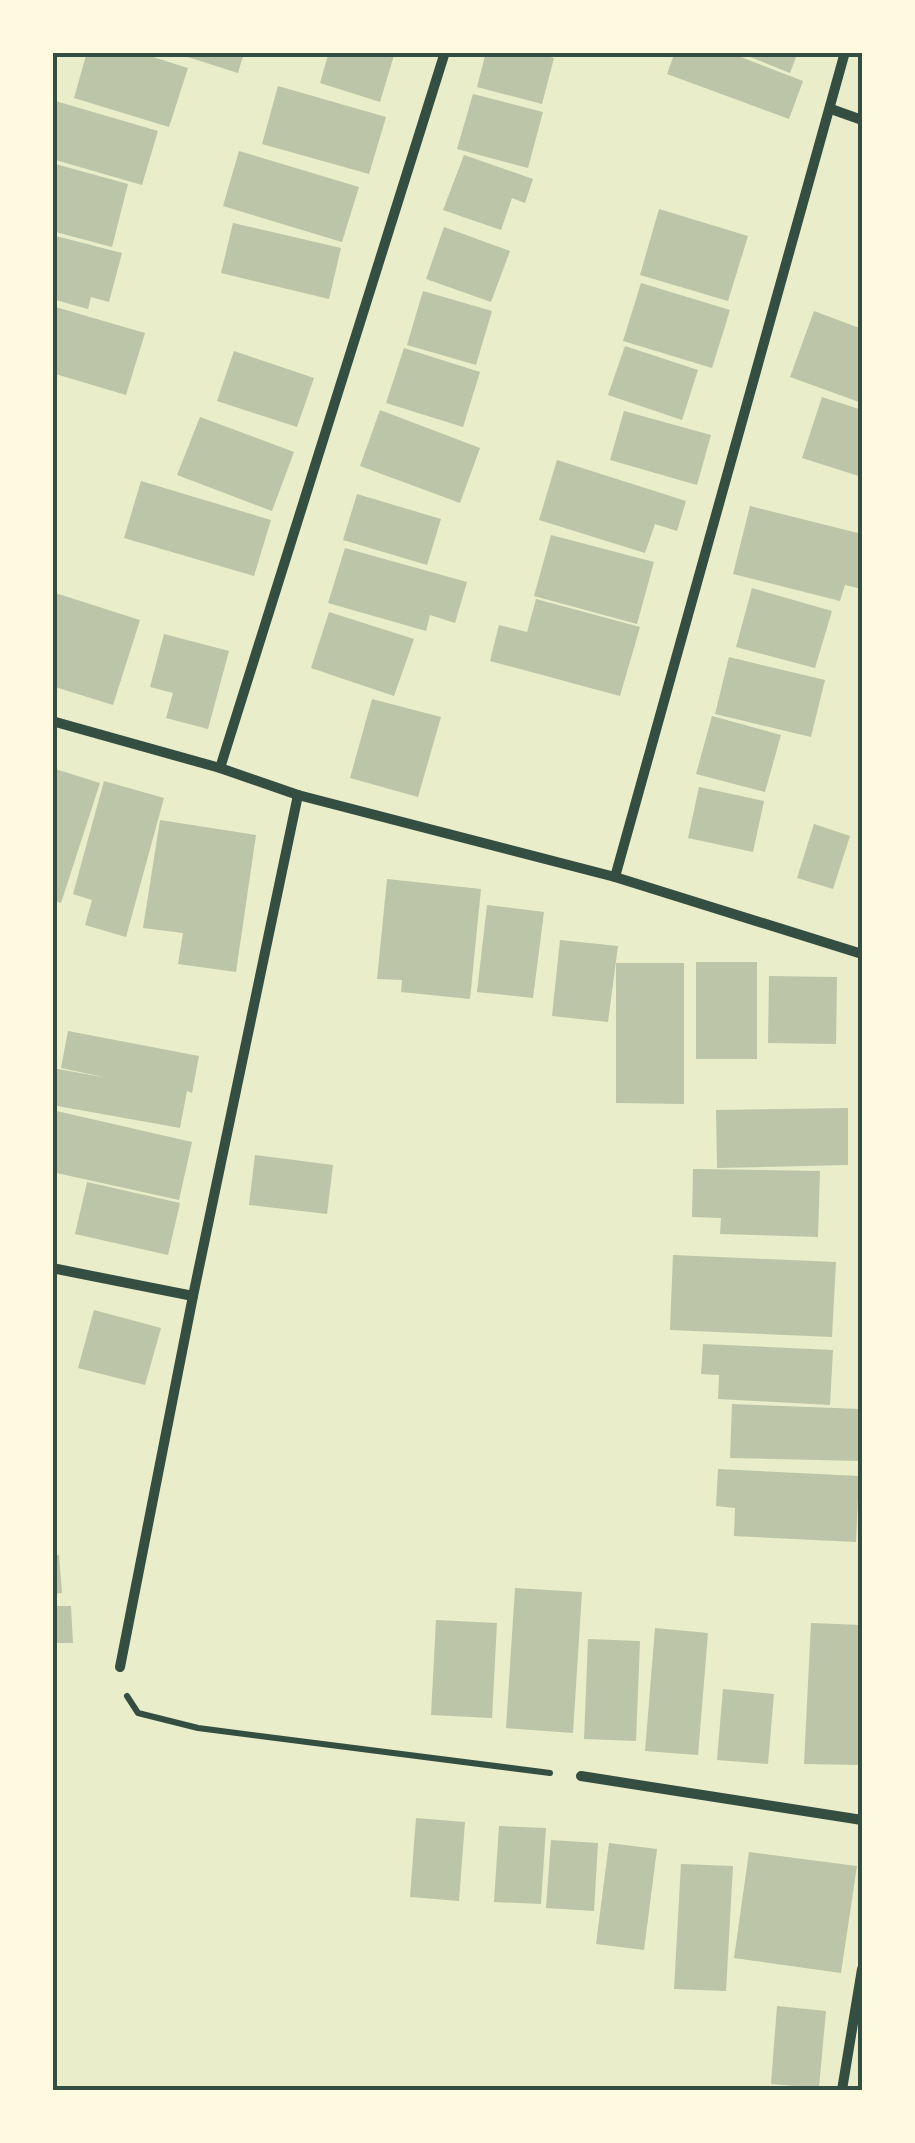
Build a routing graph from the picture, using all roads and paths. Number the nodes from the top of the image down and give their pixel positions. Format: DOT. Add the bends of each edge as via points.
graph roads {
  1 [pos="445,52"];
  2 [pos="845,52"];
  3 [pos="831,109"];
  4 [pos="862,120"];
  5 [pos="52,721"];
  6 [pos="220,768"];
  7 [pos="298,795"];
  8 [pos="615,876"];
  9 [pos="862,954"];
  10 [pos="52,1268"];
  11 [pos="193,1296"];
  12 [pos="120,1667"];
  13 [pos="580,1776"];
  14 [pos="862,1820"];
  15 [pos="862,1969"];
  16 [pos="842,2090"];
  1 -- 6 [label="street"];
  2 -- 3 [label="street"];
  3 -- 4 [label="street"];
  3 -- 8 [label="street"];
  5 -- 6 [label="street"];
  6 -- 7 [label="street"];
  7 -- 8 [label="street"];
  7 -- 11 [label="street"];
  8 -- 9 [label="street"];
  10 -- 11 [label="street"];
  11 -- 12 [label="street"];
  12 -- 13 [label="path" via="138,1714 198,1728"];
  13 -- 14 [label="street"];
  15 -- 16 [label="street"];
}
